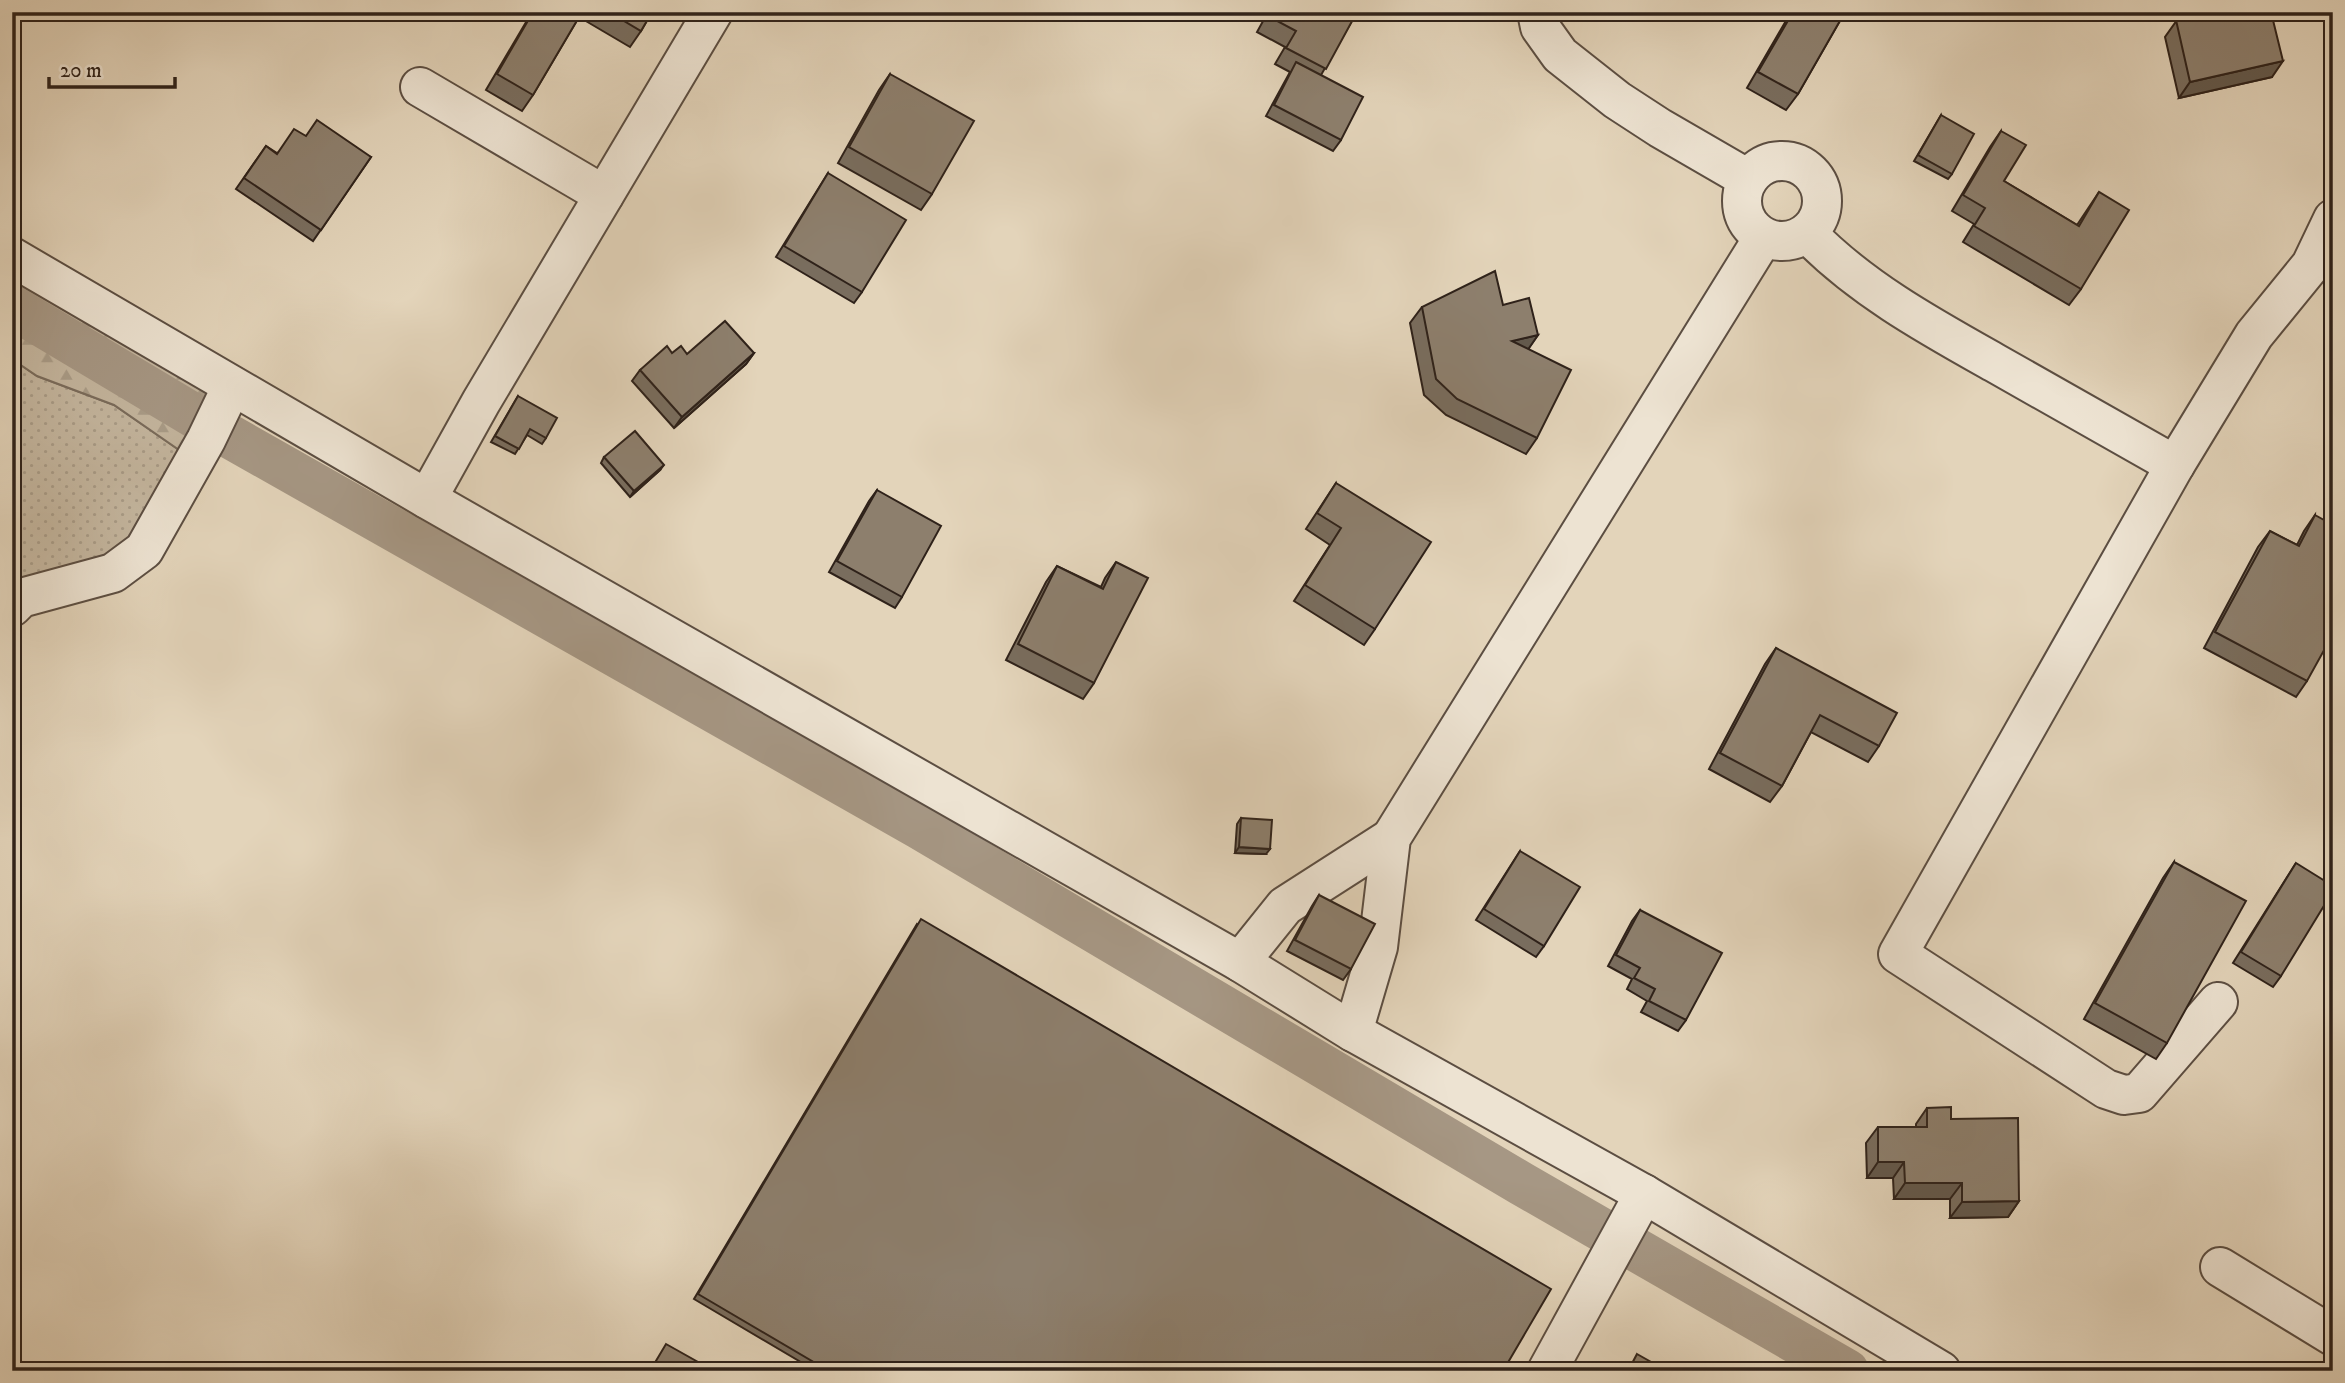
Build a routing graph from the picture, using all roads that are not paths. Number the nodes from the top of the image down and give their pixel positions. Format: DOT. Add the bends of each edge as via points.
graph roads {
  1 [pos="713,12"];
  2 [pos="1537,12"];
  3 [pos="421,87"];
  4 [pos="1748,179"];
  5 [pos="604,195"];
  6 [pos="2333,219"];
  7 [pos="1807,233"];
  8 [pos="1763,237"];
  9 [pos="12,257"];
  10 [pos="232,386"];
  11 [pos="2175,465"];
  12 [pos="427,499"];
  13 [pos="12,607"];
  14 [pos="1391,838"];
  15 [pos="1240,962"];
  16 [pos="2218,1002"];
  17 [pos="1353,1032"];
  18 [pos="1644,1194"];
  19 [pos="2220,1267"];
  20 [pos="2333,1336"];
  21 [pos="1547,1371"];
  22 [pos="1941,1371"];
  1 -- 5 [label="street"];
  2 -- 4 [label="street" via="1540,27 1560,55 1617,100"];
  3 -- 5 [label="street"];
  4 -- 7 [label="street" via="1763,165 1782,161 1802,165 1810,172 1821,188 1823,208"];
  4 -- 8 [label="street" via="1741,201 1743,212"];
  5 -- 12 [label="street"];
  6 -- 11 [label="street" via="2311,265 2254,335"];
  7 -- 8 [label="street" via="1786,242"];
  7 -- 11 [label="street" via="1832,260 1876,292"];
  8 -- 14 [label="street"];
  9 -- 10 [label="street"];
  10 -- 12 [label="street"];
  10 -- 13 [label="street" via="145,550 113,573 21,598"];
  11 -- 16 [label="street" via="1898,954 2106,1088 2124,1095 2139,1093"];
  12 -- 15 [label="street"];
  14 -- 15 [label="street" via="1284,906"];
  14 -- 17 [label="street" via="1378,947"];
  15 -- 17 [label="street"];
  17 -- 18 [label="street"];
  18 -- 21 [label="street"];
  18 -- 22 [label="street"];
  19 -- 20 [label="street"];
}
